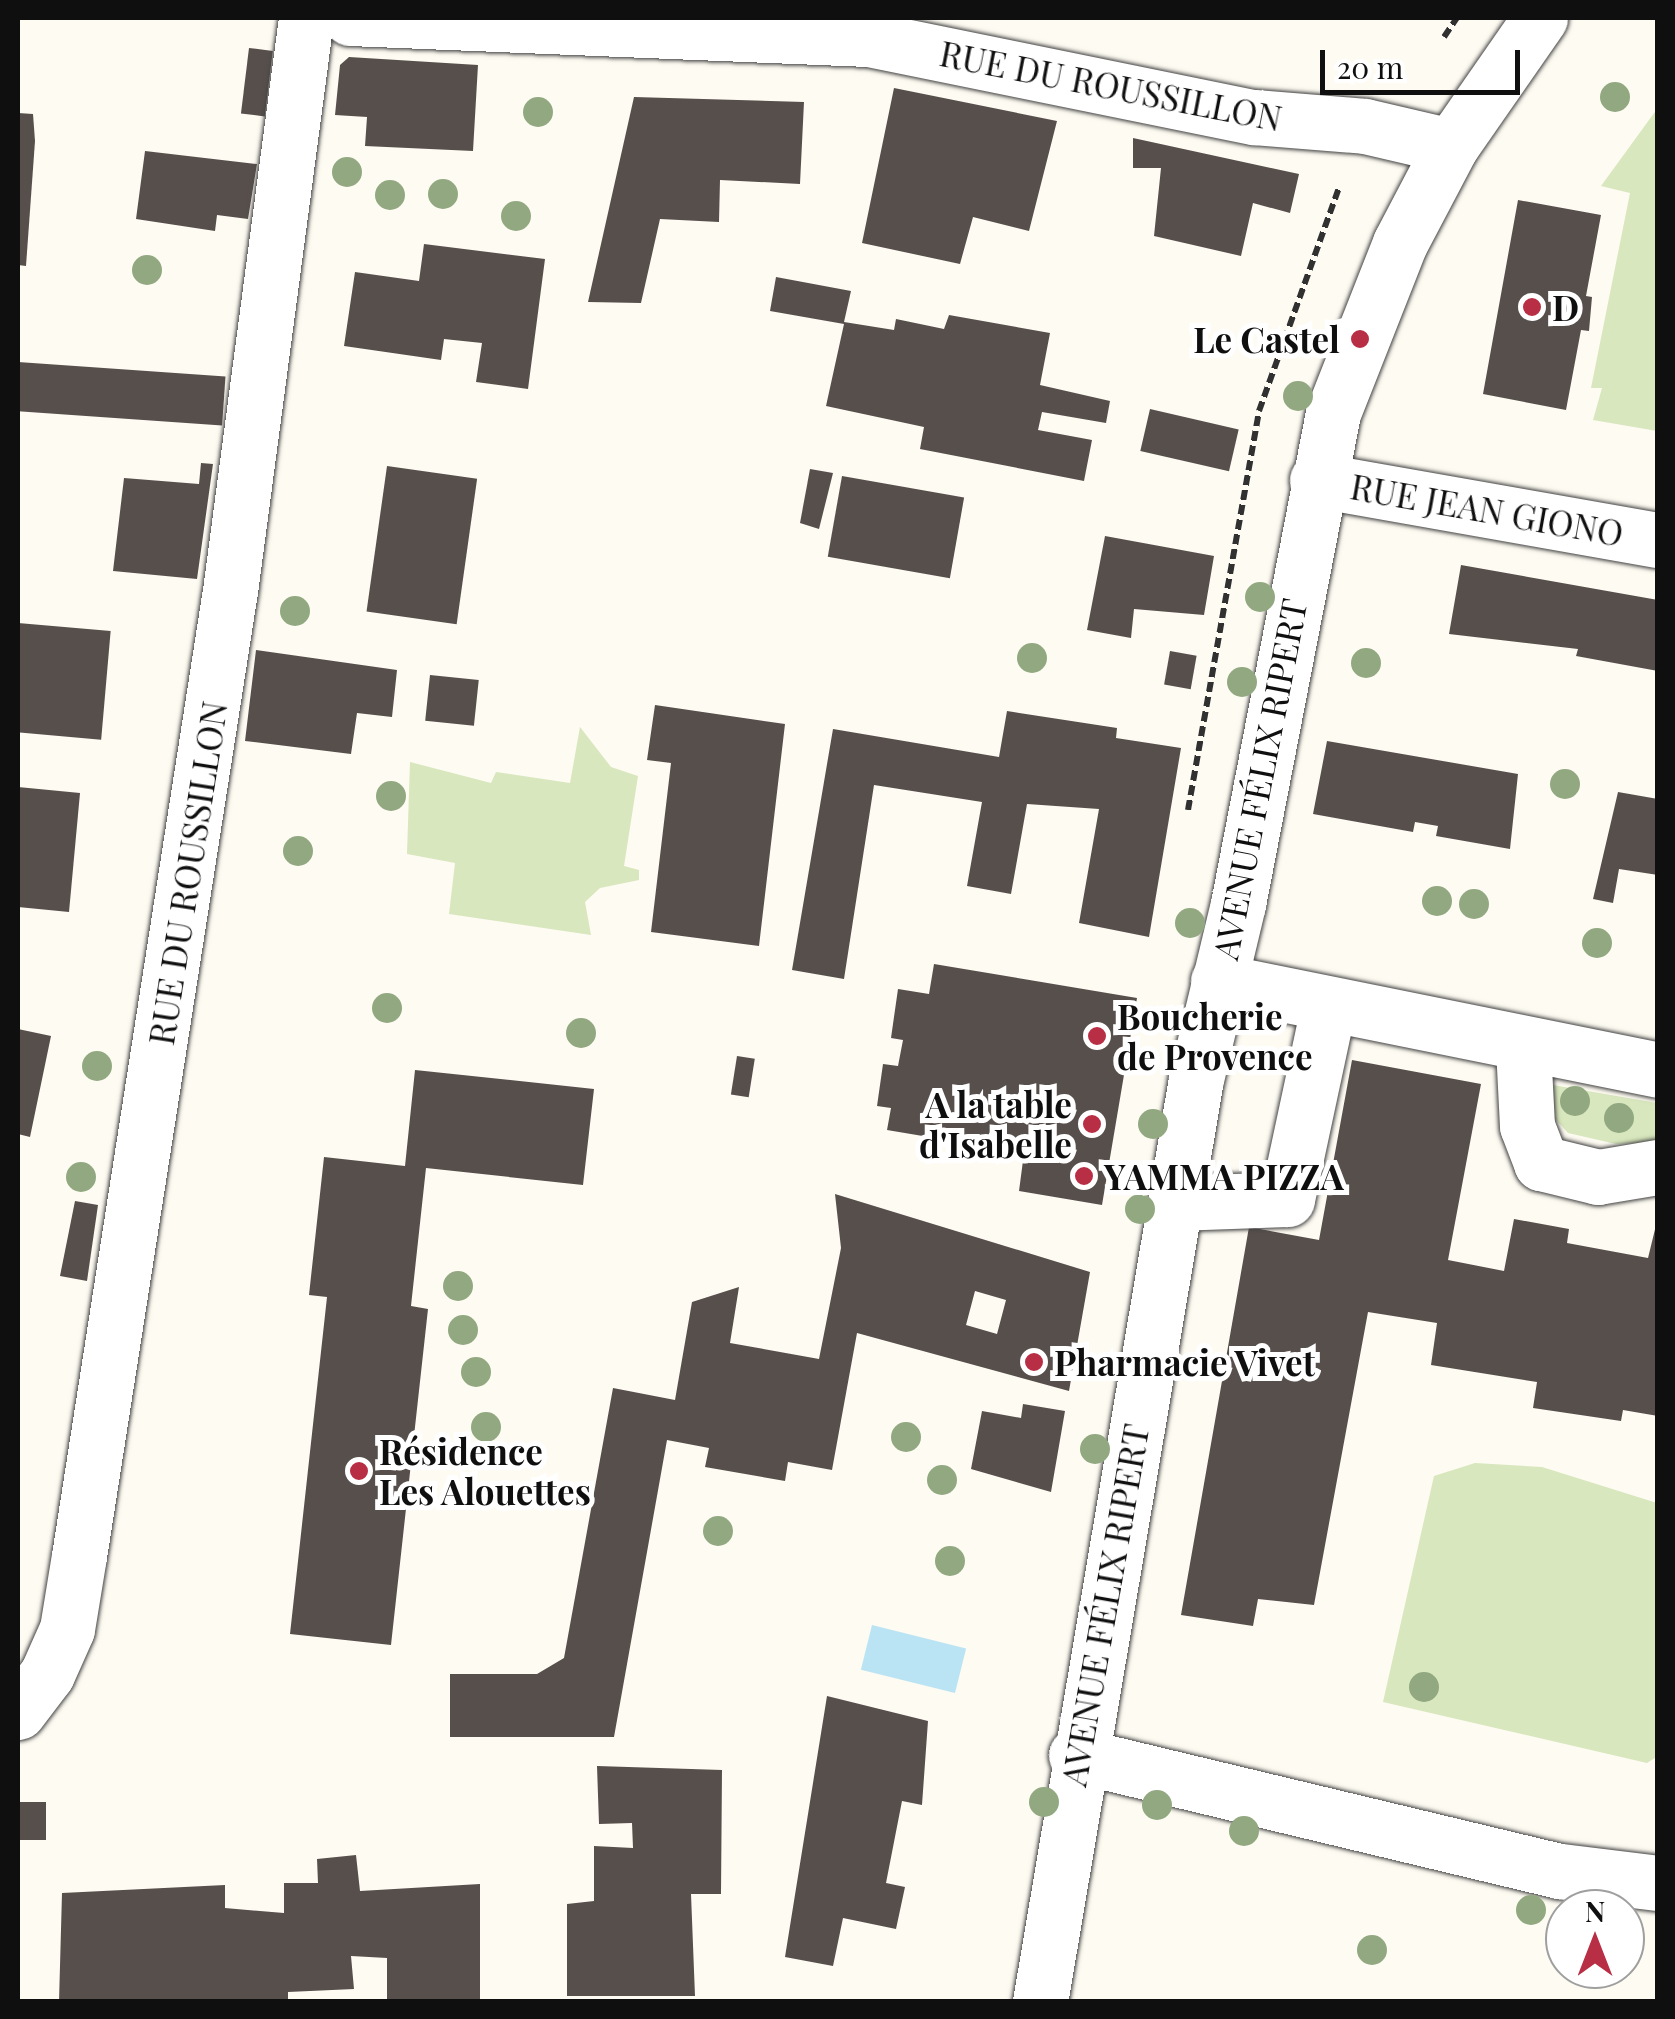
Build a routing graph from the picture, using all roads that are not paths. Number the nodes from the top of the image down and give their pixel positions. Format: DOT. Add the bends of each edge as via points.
graph roads {
  1 [pos="306,18"];
  2 [pos="350,18"];
  3 [pos="1540,18"];
  4 [pos="1451,146"];
  5 [pos="1317,480"];
  6 [pos="1658,540"];
  7 [pos="1218,981"];
  8 [pos="1328,1008"];
  9 [pos="1523,1047"];
  10 [pos="1658,1070"];
  11 [pos="1658,1168"];
  12 [pos="1175,1203"];
  13 [pos="18,1712"];
  14 [pos="1076,1755"];
  15 [pos="1658,1884"];
  16 [pos="1040,2002"];
  1 -- 13 [label="street, RUE DU ROUSSILLON" via="230,591 80,1556 66,1629 47,1674"];
  2 -- 4 [label="street, RUE DU ROUSSILLON" via="869,39 1254,117 1365,126"];
  3 -- 4 [label="street, AVENUE FÉLIX RIPERT"];
  4 -- 5 [label="street, AVENUE FÉLIX RIPERT" via="1360,338"];
  5 -- 6 [label="street, RUE JEAN GIONO"];
  5 -- 7 [label="street, AVENUE FÉLIX RIPERT"];
  7 -- 8 [label="street"];
  7 -- 12 [label="street, AVENUE FÉLIX RIPERT"];
  8 -- 9 [label="street"];
  8 -- 12 [label="street" via="1287,1200"];
  9 -- 10 [label="street"];
  9 -- 11 [label="street" via="1527,1126 1541,1163 1598,1177"];
  12 -- 14 [label="street, AVENUE FÉLIX RIPERT"];
  14 -- 15 [label="street" via="1560,1871"];
  14 -- 16 [label="street, AVENUE FÉLIX RIPERT"];
}
